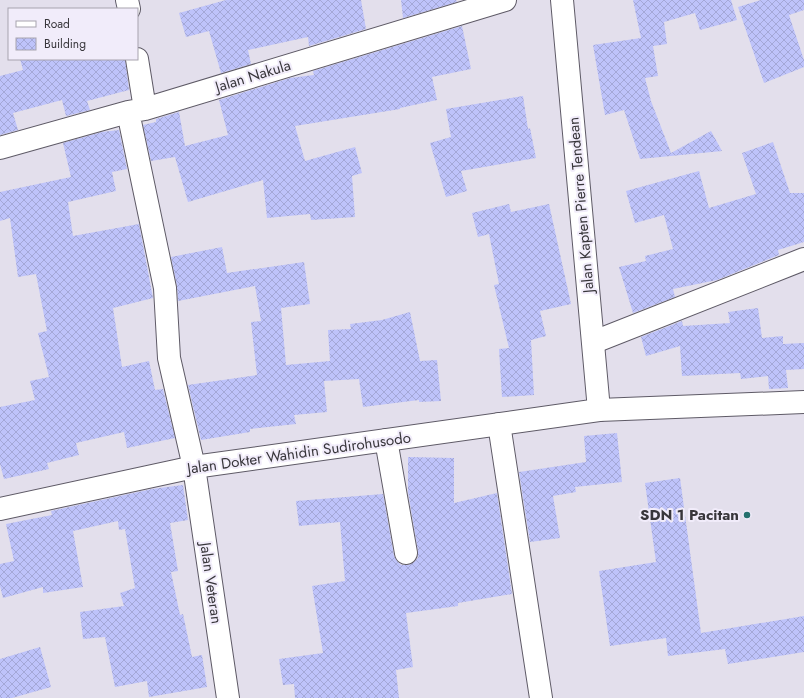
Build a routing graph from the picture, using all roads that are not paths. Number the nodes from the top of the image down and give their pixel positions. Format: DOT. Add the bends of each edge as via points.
graph roads {
  1 [pos="506,0"];
  2 [pos="562,0"];
  3 [pos="137,60"];
  4 [pos="137,110"];
  5 [pos="0,148"];
  6 [pos="804,259"];
  7 [pos="594,342"];
  8 [pos="804,402"];
  9 [pos="599,410"];
  10 [pos="499,424"];
  11 [pos="386,440"];
  12 [pos="194,468"];
  13 [pos="0,509"];
  14 [pos="406,553"];
  15 [pos="228,698"];
  16 [pos="541,698"];
  1 -- 4 [label="street, Jalan Nakula"];
  2 -- 7 [label="street, Jalan Kapten Pierre Tendean"];
  3 -- 4 [label="street, Jalan Veteran"];
  4 -- 5 [label="street, Jalan Nakula"];
  4 -- 12 [label="street, Jalan Veteran" via="165,288 169,358"];
  6 -- 7 [label="street"];
  7 -- 9 [label="street, Jalan Kapten Pierre Tendean"];
  8 -- 9 [label="street, Jalan Dokter Wahidin Sudirohusodo"];
  9 -- 10 [label="street, Jalan Dokter Wahidin Sudirohusodo"];
  10 -- 11 [label="street, Jalan Dokter Wahidin Sudirohusodo"];
  10 -- 16 [label="street"];
  11 -- 12 [label="street, Jalan Dokter Wahidin Sudirohusodo"];
  11 -- 14 [label="street"];
  12 -- 13 [label="street, Jalan Dokter Wahidin Sudirohusodo"];
  12 -- 15 [label="street, Jalan Veteran"];
}
